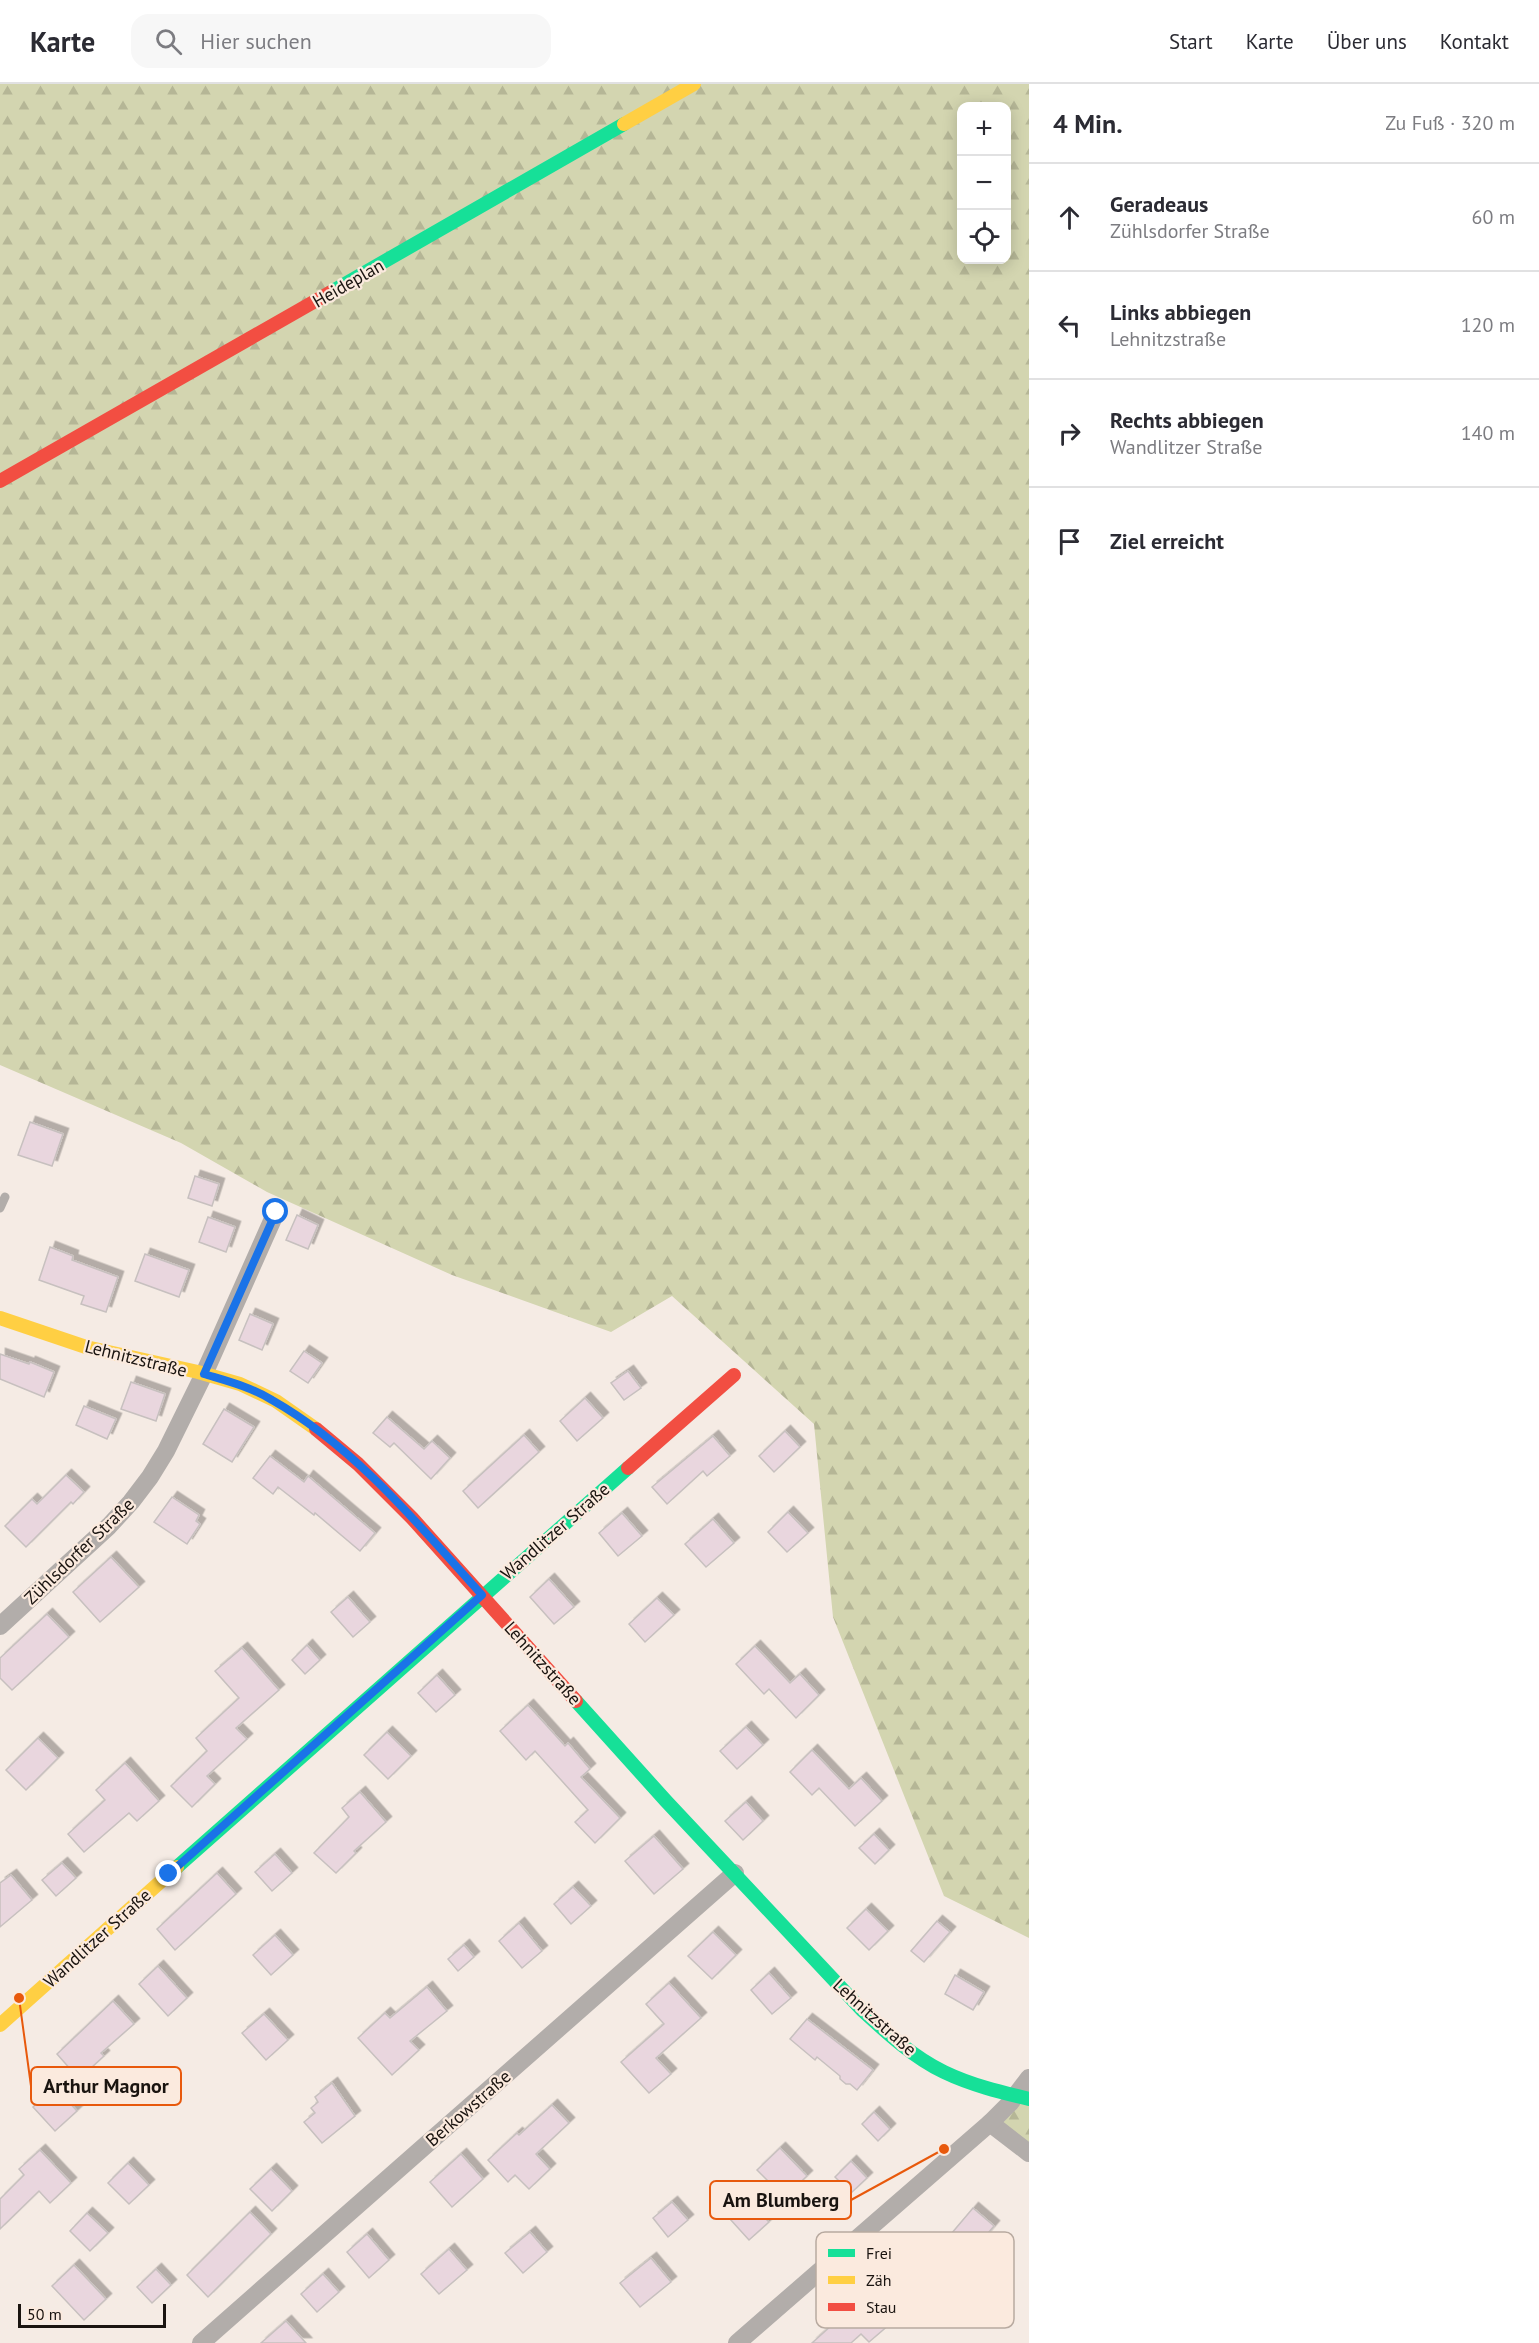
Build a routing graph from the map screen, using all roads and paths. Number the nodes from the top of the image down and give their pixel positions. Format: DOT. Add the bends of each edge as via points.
graph roads {
  1 [pos="694,84"];
  2 [pos="0,481"];
  3 [pos="5,1197"];
  4 [pos="0,1208"];
  5 [pos="276,1212"];
  6 [pos="0,1318"];
  7 [pos="204,1374"];
  8 [pos="734,1375"];
  9 [pos="482,1595"];
  10 [pos="0,1626"];
  11 [pos="735,1873"];
  12 [pos="0,2025"];
  13 [pos="1029,2078"];
  14 [pos="1022,2097"];
  15 [pos="990,2123"];
  16 [pos="1029,2153"];
  17 [pos="865,2232"];
  18 [pos="816,2274"];
  19 [pos="201,2343"];
  20 [pos="737,2343"];
  1 -- 2 [label="street, Heideplan"];
  3 -- 4 [label="lane"];
  5 -- 7 [label="street, Zühlsdorfer Straße"];
  6 -- 7 [label="street, Lehnitzstraße" via="69,1341"];
  7 -- 9 [label="street, Lehnitzstraße" via="272,1400 334,1444 412,1518"];
  7 -- 10 [label="street, Zühlsdorfer Straße" via="166,1451 131,1502"];
  8 -- 9 [label="street, Wandlitzer Straße"];
  9 -- 11 [label="street, Lehnitzstraße"];
  9 -- 12 [label="street, Wandlitzer Straße"];
  11 -- 14 [label="street, Lehnitzstraße" via="836,1984 900,2043 955,2078"];
  11 -- 19 [label="street, Berkowstraße"];
  13 -- 14 [label="street"];
  14 -- 15 [label="street"];
  15 -- 16 [label="street"];
  15 -- 17 [label="street"];
  18 -- 20 [label="street"];
}
